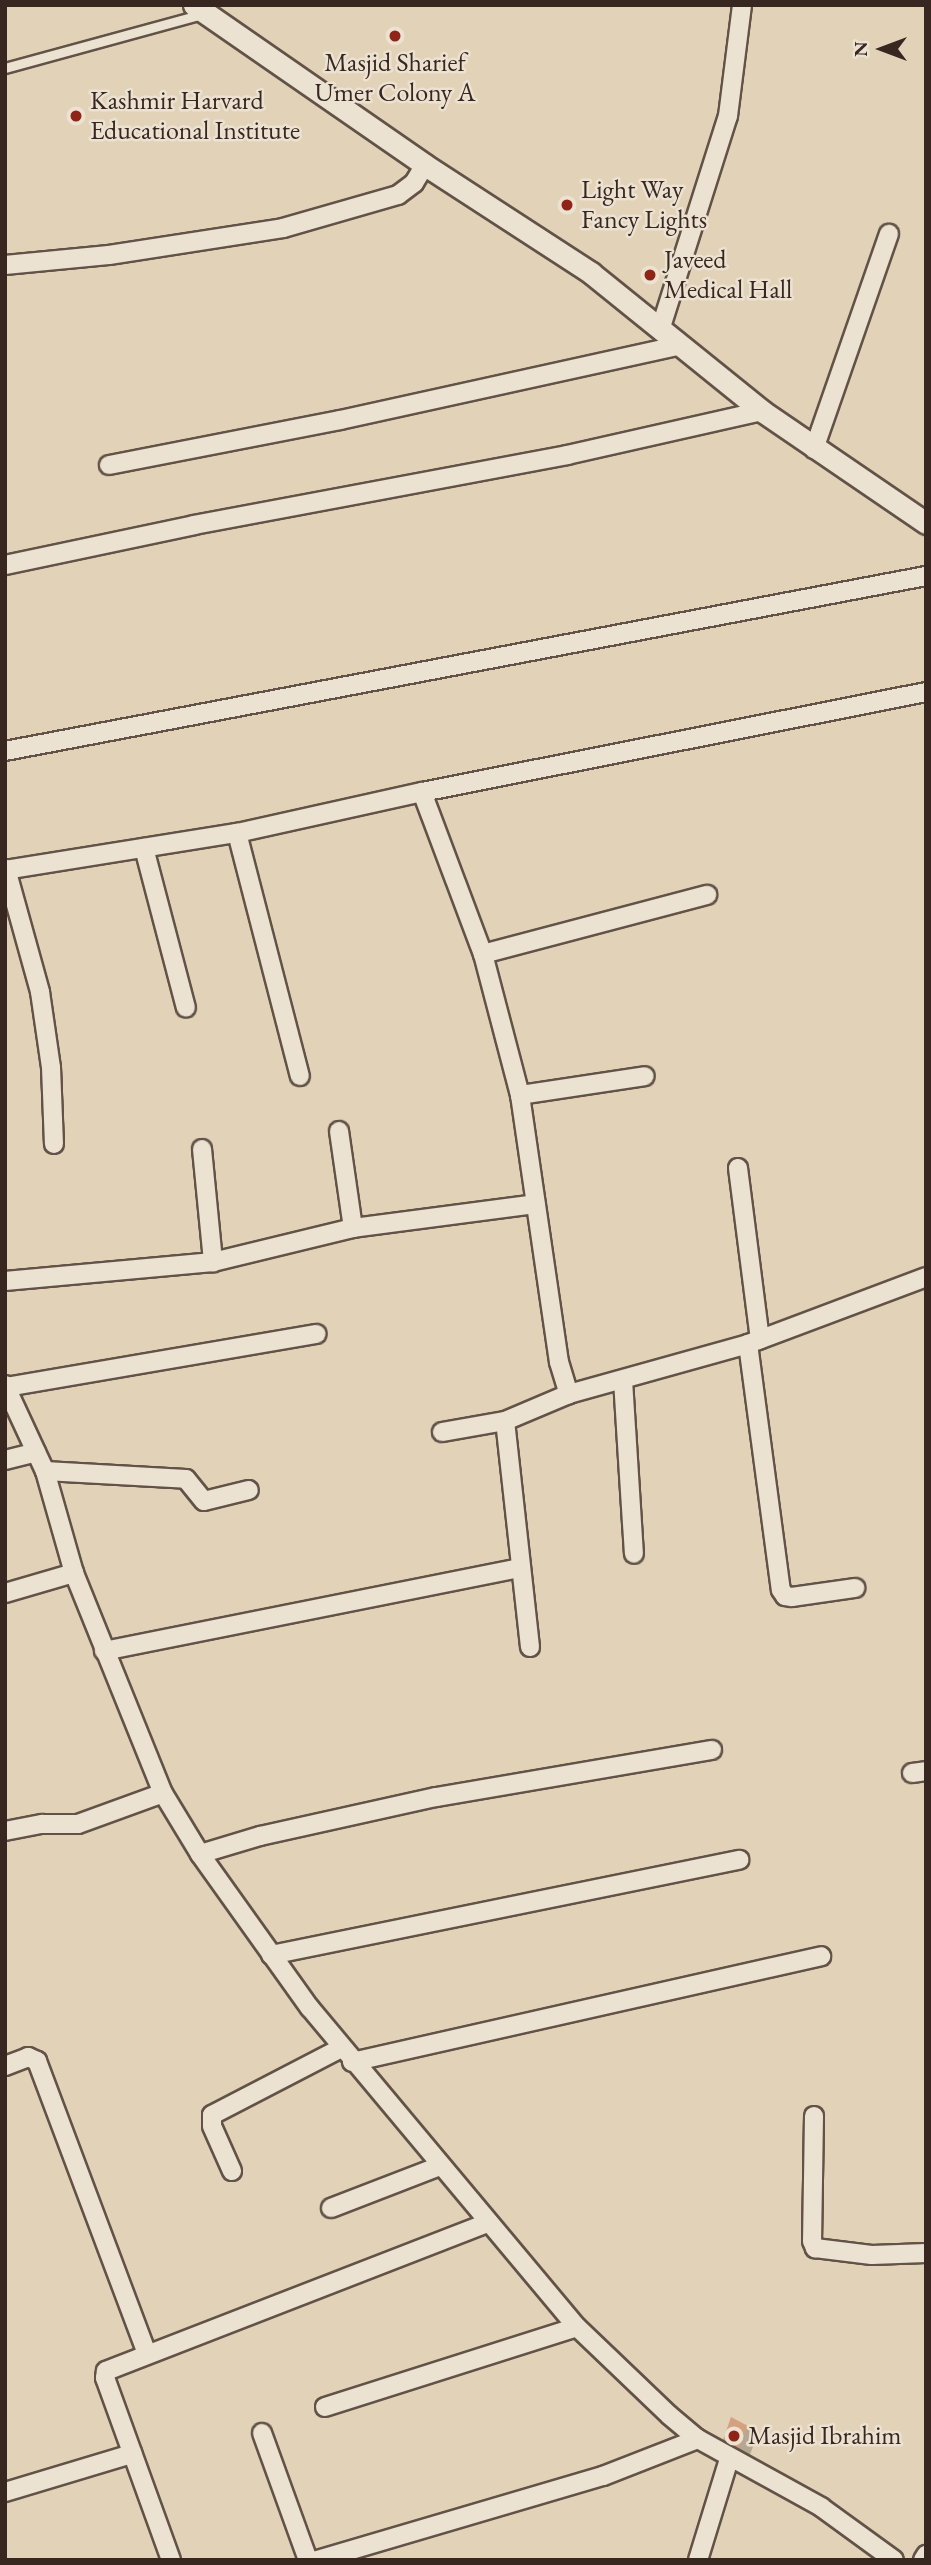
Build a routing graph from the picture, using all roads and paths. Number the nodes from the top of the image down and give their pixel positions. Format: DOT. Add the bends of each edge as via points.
graph roads {
  1 [pos="742,5"];
  2 [pos="200,9"];
  3 [pos="5,68"];
  4 [pos="425,165"];
  5 [pos="889,234"];
  6 [pos="5,265"];
  7 [pos="661,327"];
  8 [pos="680,345"];
  9 [pos="762,411"];
  10 [pos="814,449"];
  11 [pos="109,466"];
  12 [pos="926,523"];
  13 [pos="5,565"];
  14 [pos="926,576"];
  15 [pos="926,692"];
  16 [pos="5,751"];
  17 [pos="422,792"];
  18 [pos="237,833"];
  19 [pos="144,848"];
  20 [pos="6,869"];
  21 [pos="707,895"];
  22 [pos="484,954"];
  23 [pos="186,1008"];
  24 [pos="300,1076"];
  25 [pos="645,1076"];
  26 [pos="520,1095"];
  27 [pos="339,1131"];
  28 [pos="54,1144"];
  29 [pos="202,1149"];
  30 [pos="738,1168"];
  31 [pos="535,1204"];
  32 [pos="353,1228"];
  33 [pos="213,1262"];
  34 [pos="926,1277"];
  35 [pos="5,1281"];
  36 [pos="317,1334"];
  37 [pos="754,1342"];
  38 [pos="623,1380"];
  39 [pos="7,1392"];
  40 [pos="569,1394"];
  41 [pos="505,1422"];
  42 [pos="442,1432"];
  43 [pos="36,1452"];
  44 [pos="5,1460"];
  45 [pos="45,1471"];
  46 [pos="249,1490"];
  47 [pos="635,1554"];
  48 [pos="521,1568"];
  49 [pos="74,1573"];
  50 [pos="855,1588"];
  51 [pos="5,1593"];
  52 [pos="530,1647"];
  53 [pos="104,1651"];
  54 [pos="712,1750"];
  55 [pos="163,1793"];
  56 [pos="5,1831"];
  57 [pos="200,1853"];
  58 [pos="738,1860"];
  59 [pos="271,1955"];
  60 [pos="821,1956"];
  61 [pos="347,2055"];
  62 [pos="5,2066"];
  63 [pos="814,2116"];
  64 [pos="440,2166"];
  65 [pos="232,2171"];
  66 [pos="331,2208"];
  67 [pos="488,2223"];
  68 [pos="926,2253"];
  69 [pos="577,2327"];
  70 [pos="147,2353"];
  71 [pos="325,2407"];
  72 [pos="262,2433"];
  73 [pos="698,2439"];
  74 [pos="132,2454"];
  75 [pos="729,2459"];
  76 [pos="5,2492"];
  77 [pos="926,2555"];
  78 [pos="171,2560"];
  79 [pos="308,2560"];
  80 [pos="317,2560"];
  81 [pos="698,2560"];
  82 [pos="894,2560"];
  83 [pos="923,2560"];
  1 -- 7 [label="street" via="728,116"];
  2 -- 3 [label="lane"];
  2 -- 4 [label="street"];
  4 -- 6 [label="street" via="414,183 398,195 283,228 109,256"];
  4 -- 7 [label="street" via="591,273"];
  5 -- 10 [label="street"];
  7 -- 8 [label="street"];
  8 -- 9 [label="street"];
  8 -- 11 [label="street"];
  9 -- 10 [label="street"];
  9 -- 13 [label="street" via="567,455"];
  10 -- 12 [label="street"];
  14 -- 16 [label="street"];
  15 -- 17 [label="street"];
  17 -- 18 [label="street"];
  17 -- 22 [label="street"];
  18 -- 19 [label="street"];
  18 -- 24 [label="street"];
  19 -- 20 [label="street"];
  19 -- 23 [label="street"];
  20 -- 28 [label="street" via="40,992 51,1067"];
  21 -- 22 [label="street"];
  22 -- 26 [label="street"];
  25 -- 26 [label="street"];
  26 -- 31 [label="street"];
  27 -- 32 [label="street"];
  29 -- 33 [label="street"];
  30 -- 37 [label="street"];
  31 -- 32 [label="street"];
  31 -- 40 [label="street" via="558,1362"];
  32 -- 33 [label="street"];
  33 -- 35 [label="street"];
  34 -- 37 [label="street"];
  36 -- 39 [label="street"];
  37 -- 38 [label="street"];
  37 -- 50 [label="street" via="781,1590 792,1597"];
  38 -- 40 [label="street"];
  38 -- 47 [label="street"];
  39 -- 43 [label="street"];
  40 -- 41 [label="street"];
  41 -- 42 [label="street"];
  41 -- 48 [label="street"];
  43 -- 44 [label="street"];
  43 -- 45 [label="street"];
  45 -- 46 [label="street" via="186,1479 204,1501"];
  45 -- 49 [label="street"];
  48 -- 52 [label="street"];
  48 -- 53 [label="street"];
  49 -- 51 [label="street"];
  49 -- 53 [label="street"];
  53 -- 55 [label="street"];
  54 -- 57 [label="street" via="436,1797"];
  55 -- 56 [label="street" via="78,1824"];
  55 -- 57 [label="street"];
  57 -- 59 [label="street"];
  58 -- 59 [label="street"];
  59 -- 61 [label="street"];
  60 -- 61 [label="street"];
  61 -- 64 [label="street"];
  61 -- 65 [label="street" via="212,2115 212,2126"];
  62 -- 70 [label="street" via="28,2057 37,2061"];
  63 -- 68 [label="street" via="812,2241 816,2248 872,2255"];
  64 -- 66 [label="street"];
  64 -- 67 [label="street"];
  67 -- 69 [label="street"];
  67 -- 70 [label="street"];
  69 -- 71 [label="street"];
  69 -- 73 [label="street"];
  70 -- 74 [label="street" via="106,2371"];
  72 -- 79 [label="street"];
  73 -- 75 [label="street"];
  73 -- 80 [label="street" via="603,2476"];
  74 -- 76 [label="street"];
  74 -- 78 [label="street"];
  75 -- 81 [label="street"];
  75 -- 82 [label="street" via="821,2507"];
  77 -- 83 [label="street"];
}
